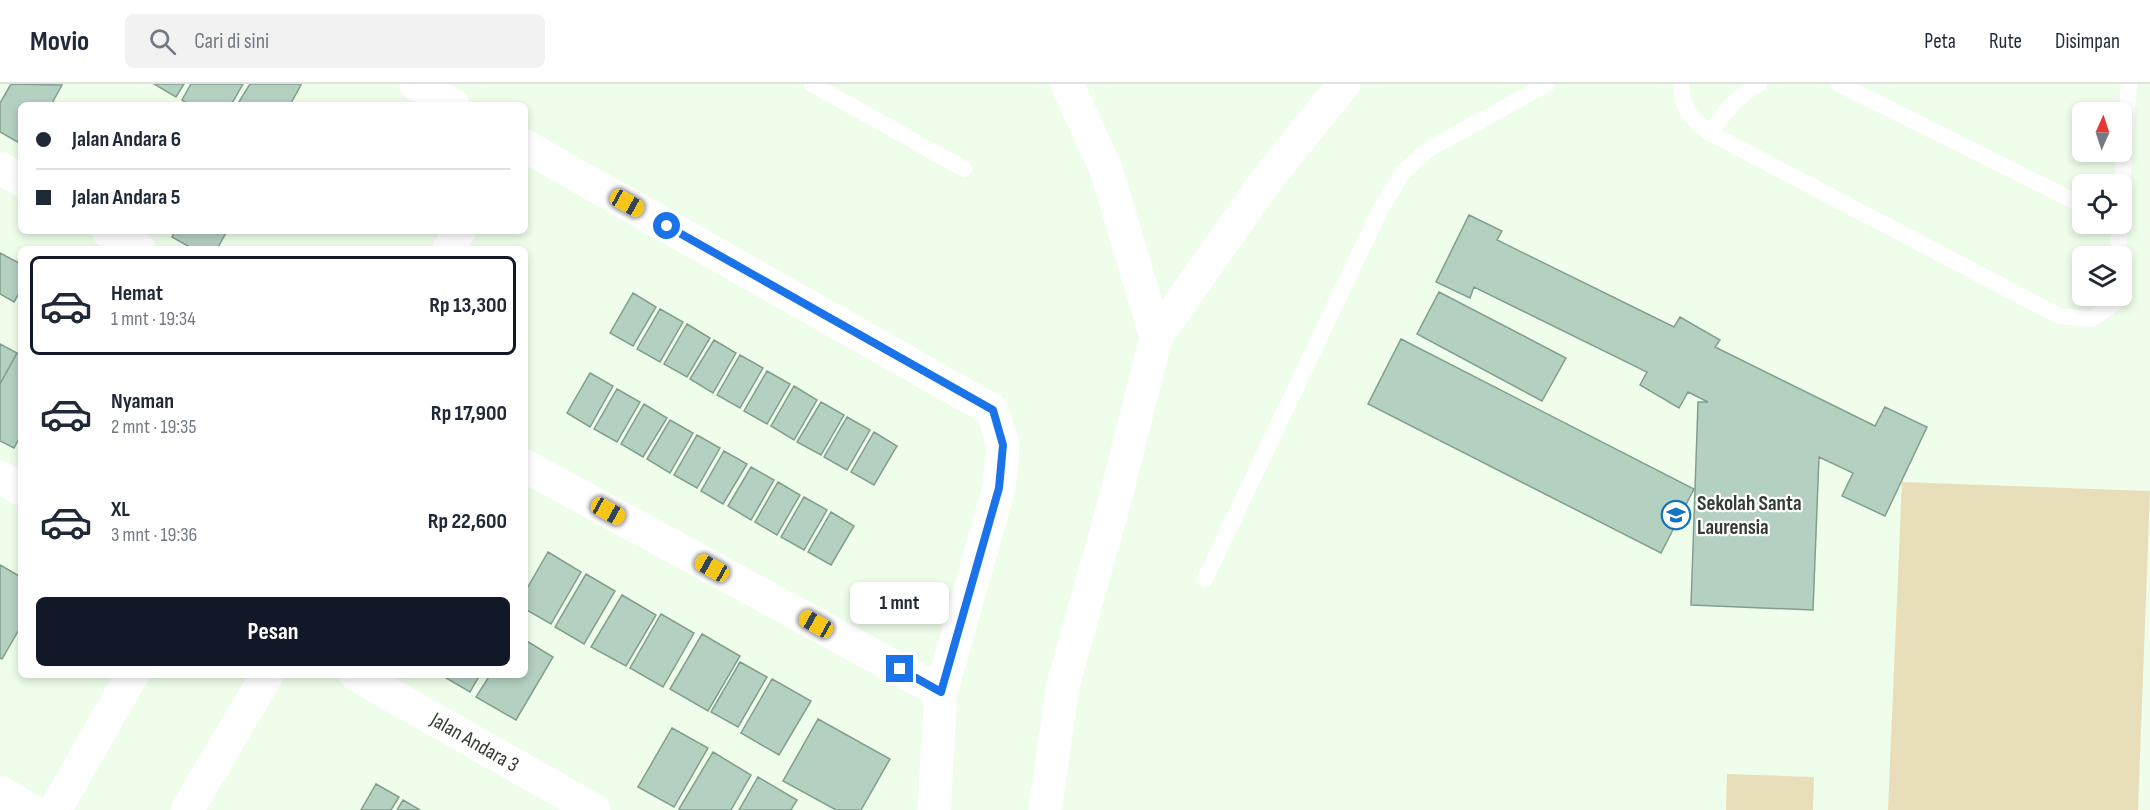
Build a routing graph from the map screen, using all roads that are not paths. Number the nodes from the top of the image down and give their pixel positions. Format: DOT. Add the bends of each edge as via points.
graph roads {
  1 [pos="416,84"];
  2 [pos="812,84"];
  3 [pos="1067,84"];
  4 [pos="1344,84"];
  5 [pos="1547,84"];
  6 [pos="1681,84"];
  7 [pos="1759,84"];
  8 [pos="1839,84"];
  9 [pos="2129,84"];
  10 [pos="448,102"];
  11 [pos="1710,133"];
  12 [pos="528,148"];
  13 [pos="0,168"];
  14 [pos="964,169"];
  15 [pos="2123,174"];
  16 [pos="18,178"];
  17 [pos="2072,200"];
  18 [pos="113,234"];
  19 [pos="134,246"];
  20 [pos="2111,306"];
  21 [pos="1156,336"];
  22 [pos="528,468"];
  23 [pos="0,477"];
  24 [pos="18,487"];
  25 [pos="1205,579"];
  26 [pos="130,678"];
  27 [pos="265,678"];
  28 [pos="361,678"];
  29 [pos="941,692"];
  30 [pos="0,792"];
  31 [pos="31,810"];
  32 [pos="55,810"];
  33 [pos="187,810"];
  34 [pos="594,810"];
  35 [pos="934,810"];
  36 [pos="1045,810"];
  1 -- 10 [label="street"];
  2 -- 14 [label="lane"];
  3 -- 21 [label="street" via="1106,169"];
  4 -- 21 [label="street" via="1268,178"];
  5 -- 25 [label="lane" via="1429,149 1404,171 1381,207"];
  6 -- 11 [label="lane" via="1690,117"];
  7 -- 11 [label="lane" via="1724,113"];
  8 -- 17 [label="lane"];
  9 -- 15 [label="lane"];
  11 -- 20 [label="lane" via="2059,316 2092,319"];
  12 -- 29 [label="street" via="993,410 1003,445 999,488"];
  13 -- 16 [label="street"];
  18 -- 19 [label="street"];
  21 -- 36 [label="street" via="1063,685"];
  22 -- 29 [label="street"];
  23 -- 24 [label="street"];
  26 -- 32 [label="street"];
  27 -- 33 [label="street"];
  28 -- 34 [label="street, Jalan Andara 3"];
  29 -- 35 [label="street"];
  30 -- 31 [label="street"];
}
